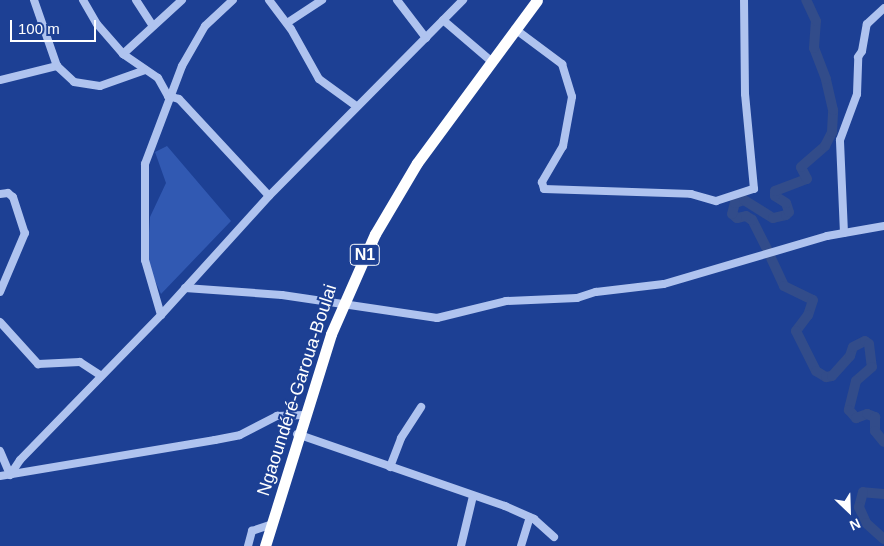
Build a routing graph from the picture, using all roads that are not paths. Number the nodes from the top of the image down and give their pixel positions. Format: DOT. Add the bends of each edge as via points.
graph roads {
  1 [pos="34,0"];
  2 [pos="82,0"];
  3 [pos="136,0"];
  4 [pos="182,0"];
  5 [pos="233,0"];
  6 [pos="268,0"];
  7 [pos="322,0"];
  8 [pos="397,0"];
  9 [pos="462,0"];
  10 [pos="744,0"];
  11 [pos="534,1"];
  12 [pos="884,8"];
  13 [pos="443,20"];
  14 [pos="287,23"];
  15 [pos="153,26"];
  16 [pos="515,30"];
  17 [pos="426,38"];
  18 [pos="123,54"];
  19 [pos="491,61"];
  20 [pos="57,66"];
  21 [pos="145,70"];
  22 [pos="0,80"];
  23 [pos="168,96"];
  24 [pos="356,106"];
  25 [pos="0,194"];
  26 [pos="269,196"];
  27 [pos="884,226"];
  28 [pos="844,232"];
  29 [pos="185,288"];
  30 [pos="0,292"];
  31 [pos="342,304"];
  32 [pos="161,315"];
  33 [pos="0,322"];
  34 [pos="100,374"];
  35 [pos="421,407"];
  36 [pos="304,415"];
  37 [pos="297,434"];
  38 [pos="0,451"];
  39 [pos="390,467"];
  40 [pos="10,475"];
  41 [pos="0,476"];
  42 [pos="473,496"];
  43 [pos="530,517"];
  44 [pos="272,524"];
  45 [pos="554,537"];
  46 [pos="248,546"];
  47 [pos="265,546"];
  48 [pos="461,546"];
  49 [pos="521,546"];
  1 -- 20 [label="street"];
  2 -- 18 [label="street" via="97,24"];
  3 -- 15 [label="street"];
  4 -- 15 [label="street"];
  5 -- 23 [label="street" via="205,26"];
  6 -- 14 [label="street"];
  7 -- 14 [label="street"];
  8 -- 17 [label="street"];
  9 -- 13 [label="street"];
  10 -- 16 [label="street" via="745,94 754,189 716,200 691,194 544,189 542,182 563,146 572,98 562,64"];
  11 -- 16 [label="highway, Ngaoundéré-Garoua-Boulai / N1"];
  12 -- 28 [label="street" via="866,24 858,57 857,94 840,140"];
  13 -- 17 [label="street"];
  13 -- 19 [label="street"];
  14 -- 24 [label="street" via="319,79"];
  15 -- 18 [label="street"];
  16 -- 19 [label="highway, Ngaoundéré-Garoua-Boulai / N1"];
  17 -- 24 [label="street"];
  18 -- 21 [label="street"];
  19 -- 31 [label="highway, Ngaoundéré-Garoua-Boulai / N1" via="394,199"];
  20 -- 21 [label="street" via="74,82 90,86 113,83"];
  20 -- 22 [label="street"];
  21 -- 23 [label="street" via="158,78"];
  23 -- 26 [label="street" via="179,99"];
  23 -- 32 [label="street" via="143,173 145,260"];
  24 -- 26 [label="street"];
  25 -- 30 [label="street" via="8,193 13,197 25,233"];
  26 -- 29 [label="street"];
  27 -- 28 [label="street"];
  28 -- 31 [label="street" via="690,278 596,292 577,298 506,301 437,318"];
  29 -- 31 [label="street" via="282,295"];
  29 -- 32 [label="street"];
  31 -- 36 [label="highway, Ngaoundéré-Garoua-Boulai / N1"];
  32 -- 34 [label="street"];
  33 -- 34 [label="street" via="38,364 80,362"];
  34 -- 40 [label="street" via="20,460"];
  35 -- 39 [label="street" via="401,438"];
  36 -- 37 [label="highway, Ngaoundéré-Garoua-Boulai / N1"];
  36 -- 40 [label="street" via="277,416 240,435"];
  37 -- 39 [label="street" via="340,446"];
  37 -- 44 [label="highway, Ngaoundéré-Garoua-Boulai / N1"];
  38 -- 40 [label="street"];
  39 -- 42 [label="street"];
  40 -- 41 [label="street"];
  42 -- 43 [label="street"];
  42 -- 48 [label="street"];
  43 -- 45 [label="street"];
  43 -- 49 [label="street"];
  44 -- 46 [label="street" via="252,531"];
  44 -- 47 [label="highway, Ngaoundéré-Garoua-Boulai / N1"];
}
